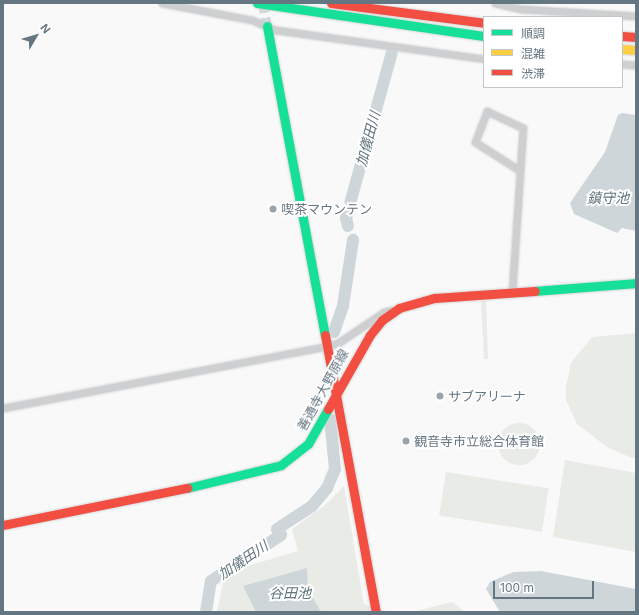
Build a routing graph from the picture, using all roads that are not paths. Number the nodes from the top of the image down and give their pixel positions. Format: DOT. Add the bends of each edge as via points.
graph roads {
  1 [pos="162,3"];
  2 [pos="257,3"];
  3 [pos="331,3"];
  4 [pos="495,3"];
  5 [pos="608,16"];
  6 [pos="636,16"];
  7 [pos="483,23"];
  8 [pos="267,26"];
  9 [pos="483,36"];
  10 [pos="623,36"];
  11 [pos="636,37"];
  12 [pos="623,49"];
  13 [pos="636,50"];
  14 [pos="483,59"];
  15 [pos="623,64"];
  16 [pos="636,65"];
  17 [pos="519,170"];
  18 [pos="636,283"];
  19 [pos="512,292"];
  20 [pos="400,308"];
  21 [pos="327,346"];
  22 [pos="336,396"];
  23 [pos="3,408"];
  24 [pos="3,525"];
  25 [pos="376,612"];
  1 -- 8 [label="street" via="252,20"];
  2 -- 9 [label="main road"];
  3 -- 7 [label="main road"];
  4 -- 5 [label="street" via="522,9"];
  5 -- 6 [label="street"];
  8 -- 14 [label="street" via="276,30 398,49"];
  8 -- 21 [label="main road"];
  10 -- 11 [label="main road"];
  12 -- 13 [label="main road"];
  15 -- 16 [label="street"];
  17 -- 17 [label="street" via="523,128 487,111 475,142"];
  17 -- 19 [label="street"];
  18 -- 19 [label="main road, 善通寺大野原線"];
  19 -- 20 [label="main road, 善通寺大野原線" via="434,298"];
  20 -- 21 [label="street" via="384,312 338,343"];
  20 -- 22 [label="main road, 善通寺大野原線" via="382,320 370,334"];
  21 -- 22 [label="main road"];
  21 -- 23 [label="street"];
  22 -- 24 [label="main road, 善通寺大野原線" via="308,444 281,465 263,472"];
  22 -- 25 [label="main road"];
}
